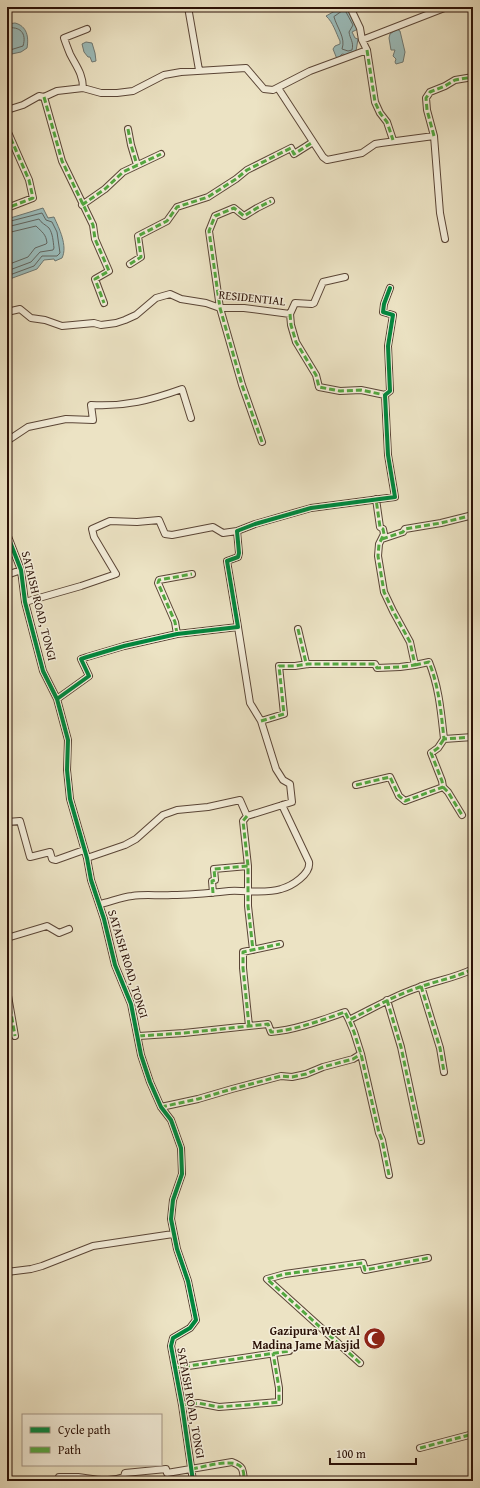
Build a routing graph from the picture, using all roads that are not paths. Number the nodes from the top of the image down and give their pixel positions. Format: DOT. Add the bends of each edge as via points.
graph roads {
  1 [pos="188,7"];
  2 [pos="350,7"];
  3 [pos="447,7"];
  4 [pos="87,29"];
  5 [pos="362,40"];
  6 [pos="366,50"];
  7 [pos="199,70"];
  8 [pos="473,77"];
  9 [pos="83,88"];
  10 [pos="278,88"];
  11 [pos="44,96"];
  12 [pos="7,110"];
  13 [pos="128,129"];
  14 [pos="7,130"];
  15 [pos="434,136"];
  16 [pos="393,140"];
  17 [pos="313,142"];
  18 [pos="161,154"];
  19 [pos="136,165"];
  20 [pos="271,201"];
  21 [pos="82,205"];
  22 [pos="7,208"];
  23 [pos="445,239"];
  24 [pos="130,264"];
  25 [pos="345,277"];
  26 [pos="390,288"];
  27 [pos="104,303"];
  28 [pos="220,308"];
  29 [pos="7,312"];
  30 [pos="290,314"];
  31 [pos="385,395"];
  32 [pos="191,418"];
  33 [pos="7,441"];
  34 [pos="262,442"];
  35 [pos="376,499"];
  36 [pos="473,515"];
  37 [pos="237,531"];
  38 [pos="7,534"];
  39 [pos="382,539"];
  40 [pos="21,570"];
  41 [pos="192,574"];
  42 [pos="7,575"];
  43 [pos="25,602"];
  44 [pos="238,627"];
  45 [pos="298,629"];
  46 [pos="177,634"];
  47 [pos="308,664"];
  48 [pos="415,665"];
  49 [pos="57,699"];
  50 [pos="260,721"];
  51 [pos="473,737"];
  52 [pos="444,739"];
  53 [pos="356,785"];
  54 [pos="443,787"];
  55 [pos="282,805"];
  56 [pos="462,815"];
  57 [pos="247,816"];
  58 [pos="7,822"];
  59 [pos="84,850"];
  60 [pos="87,858"];
  61 [pos="248,866"];
  62 [pos="249,892"];
  63 [pos="213,893"];
  64 [pos="100,904"];
  65 [pos="69,929"];
  66 [pos="7,938"];
  67 [pos="280,944"];
  68 [pos="253,950"];
  69 [pos="473,970"];
  70 [pos="421,986"];
  71 [pos="7,990"];
  72 [pos="386,1000"];
  73 [pos="349,1020"];
  74 [pos="249,1026"];
  75 [pos="15,1036"];
  76 [pos="139,1036"];
  77 [pos="361,1054"];
  78 [pos="444,1072"];
  79 [pos="161,1107"];
  80 [pos="421,1141"];
  81 [pos="389,1175"];
  82 [pos="173,1234"];
  83 [pos="428,1258"];
  84 [pos="7,1272"];
  85 [pos="289,1351"];
  86 [pos="273,1353"];
  87 [pos="360,1363"];
  88 [pos="175,1368"];
  89 [pos="182,1405"];
  90 [pos="473,1434"];
  91 [pos="420,1448"];
  92 [pos="192,1469"];
  93 [pos="59,1478"];
  94 [pos="193,1481"];
  95 [pos="244,1481"];
  1 -- 7 [label="street"];
  2 -- 5 [label="street" via="360,28"];
  3 -- 5 [label="street"];
  4 -- 9 [label="street" via="64,38 79,69"];
  5 -- 6 [label="street"];
  6 -- 10 [label="street" via="310,71"];
  6 -- 16 [label="street" via="375,102 387,122"];
  7 -- 9 [label="street" via="164,75 133,91 101,93"];
  7 -- 10 [label="street" via="246,68 264,89"];
  8 -- 15 [label="street" via="455,80 430,92 426,98"];
  9 -- 11 [label="street" via="57,91"];
  10 -- 17 [label="street"];
  11 -- 12 [label="street"];
  11 -- 21 [label="street" via="62,161"];
  13 -- 19 [label="street"];
  14 -- 22 [label="street" via="29,180 33,198"];
  15 -- 16 [label="street"];
  15 -- 23 [label="street" via="440,212"];
  16 -- 17 [label="street" via="375,144 362,153 327,160"];
  17 -- 24 [label="street" via="294,154 291,148 247,170 208,197 177,207 166,221 138,236 141,257"];
  18 -- 19 [label="street"];
  19 -- 21 [label="street" via="123,172"];
  20 -- 28 [label="street" via="244,216 234,208 215,216 209,231"];
  21 -- 27 [label="street" via="93,225 95,239 109,271 95,279"];
  25 -- 30 [label="street, RESIDENTIAL" via="322,282 314,303 295,303"];
  26 -- 31 [label="street" via="383,312 393,315 388,346 390,391"];
  28 -- 29 [label="street, RESIDENTIAL" via="181,299 175,295 164,295 156,298 136,315 116,323 62,326 31,318 20,309"];
  28 -- 30 [label="street, RESIDENTIAL" via="244,308"];
  28 -- 34 [label="street" via="242,386"];
  30 -- 31 [label="street" via="296,342 316,374 319,387 340,391 361,390"];
  31 -- 35 [label="street" via="388,455 395,497"];
  32 -- 33 [label="street" via="182,390 134,404 91,405 93,420 66,419 28,427"];
  35 -- 37 [label="street" via="311,508"];
  35 -- 39 [label="street" via="380,527 383,528 384,534"];
  36 -- 39 [label="street" via="441,524 405,529"];
  37 -- 43 [label="street" via="223,533 213,527 172,535 165,534 159,520 110,521 92,529 116,574"];
  37 -- 44 [label="street" via="238,557 227,560"];
  38 -- 40 [label="street, SATAISH ROAD, TONGI"];
  39 -- 48 [label="street" via="378,556 384,592 410,642"];
  40 -- 42 [label="street"];
  40 -- 43 [label="street, SATAISH ROAD, TONGI"];
  41 -- 46 [label="street" via="159,580 158,583 175,622"];
  43 -- 49 [label="street, SATAISH ROAD, TONGI" via="43,671"];
  44 -- 46 [label="street"];
  44 -- 50 [label="street" via="250,703"];
  45 -- 47 [label="street"];
  46 -- 49 [label="street" via="81,659 89,676"];
  47 -- 48 [label="street" via="375,664 377,668"];
  47 -- 50 [label="street" via="279,666 284,714"];
  48 -- 52 [label="street" via="429,662 435,677 441,703"];
  49 -- 59 [label="street, SATAISH ROAD, TONGI" via="68,740 68,788"];
  50 -- 55 [label="street" via="276,769 283,780 290,784 292,802"];
  51 -- 52 [label="street"];
  52 -- 54 [label="street" via="431,753"];
  53 -- 54 [label="street" via="390,777 399,796 405,801"];
  54 -- 56 [label="street"];
  55 -- 57 [label="street"];
  55 -- 62 [label="street" via="310,867 297,880 280,889"];
  57 -- 60 [label="street" via="240,800 177,810 163,814 136,839 125,845"];
  57 -- 61 [label="street" via="243,821"];
  58 -- 59 [label="street" via="20,821 30,857 50,852 52,859 56,860"];
  59 -- 60 [label="street, SATAISH ROAD, TONGI"];
  60 -- 64 [label="street, SATAISH ROAD, TONGI" via="91,880"];
  61 -- 62 [label="street"];
  61 -- 63 [label="street" via="214,869"];
  62 -- 63 [label="street"];
  62 -- 68 [label="street"];
  63 -- 64 [label="street" via="132,896"];
  64 -- 76 [label="street, SATAISH ROAD, TONGI" via="115,965 131,1004"];
  65 -- 66 [label="street" via="59,933 47,926"];
  67 -- 68 [label="street"];
  68 -- 74 [label="street" via="243,952"];
  69 -- 70 [label="street"];
  70 -- 72 [label="street"];
  70 -- 78 [label="street" via="438,1041"];
  71 -- 75 [label="street"];
  72 -- 73 [label="street"];
  72 -- 80 [label="street" via="402,1054"];
  73 -- 74 [label="street" via="345,1012 277,1032 271,1032 268,1024"];
  73 -- 77 [label="street"];
  74 -- 76 [label="street"];
  76 -- 79 [label="street, SATAISH ROAD, TONGI" via="144,1064"];
  77 -- 79 [label="street" via="306,1074 281,1076"];
  77 -- 81 [label="street"];
  79 -- 82 [label="street, SATAISH ROAD, TONGI" via="171,1120 181,1148 182,1174 171,1210"];
  82 -- 84 [label="street" via="93,1246 42,1266"];
  82 -- 88 [label="street, SATAISH ROAD, TONGI" via="188,1281 196,1320 190,1328 171,1341"];
  83 -- 87 [label="street" via="366,1270 363,1263 267,1279"];
  85 -- 86 [label="street"];
  86 -- 88 [label="street"];
  86 -- 89 [label="street" via="279,1402 226,1407 198,1403"];
  88 -- 89 [label="street, SATAISH ROAD, TONGI"];
  89 -- 92 [label="street, SATAISH ROAD, TONGI"];
  90 -- 91 [label="street"];
  92 -- 93 [label="street" via="167,1473 166,1470 125,1473 124,1477 116,1480"];
  92 -- 94 [label="street, SATAISH ROAD, TONGI"];
  92 -- 95 [label="street" via="232,1462 239,1464 243,1469"];
}
